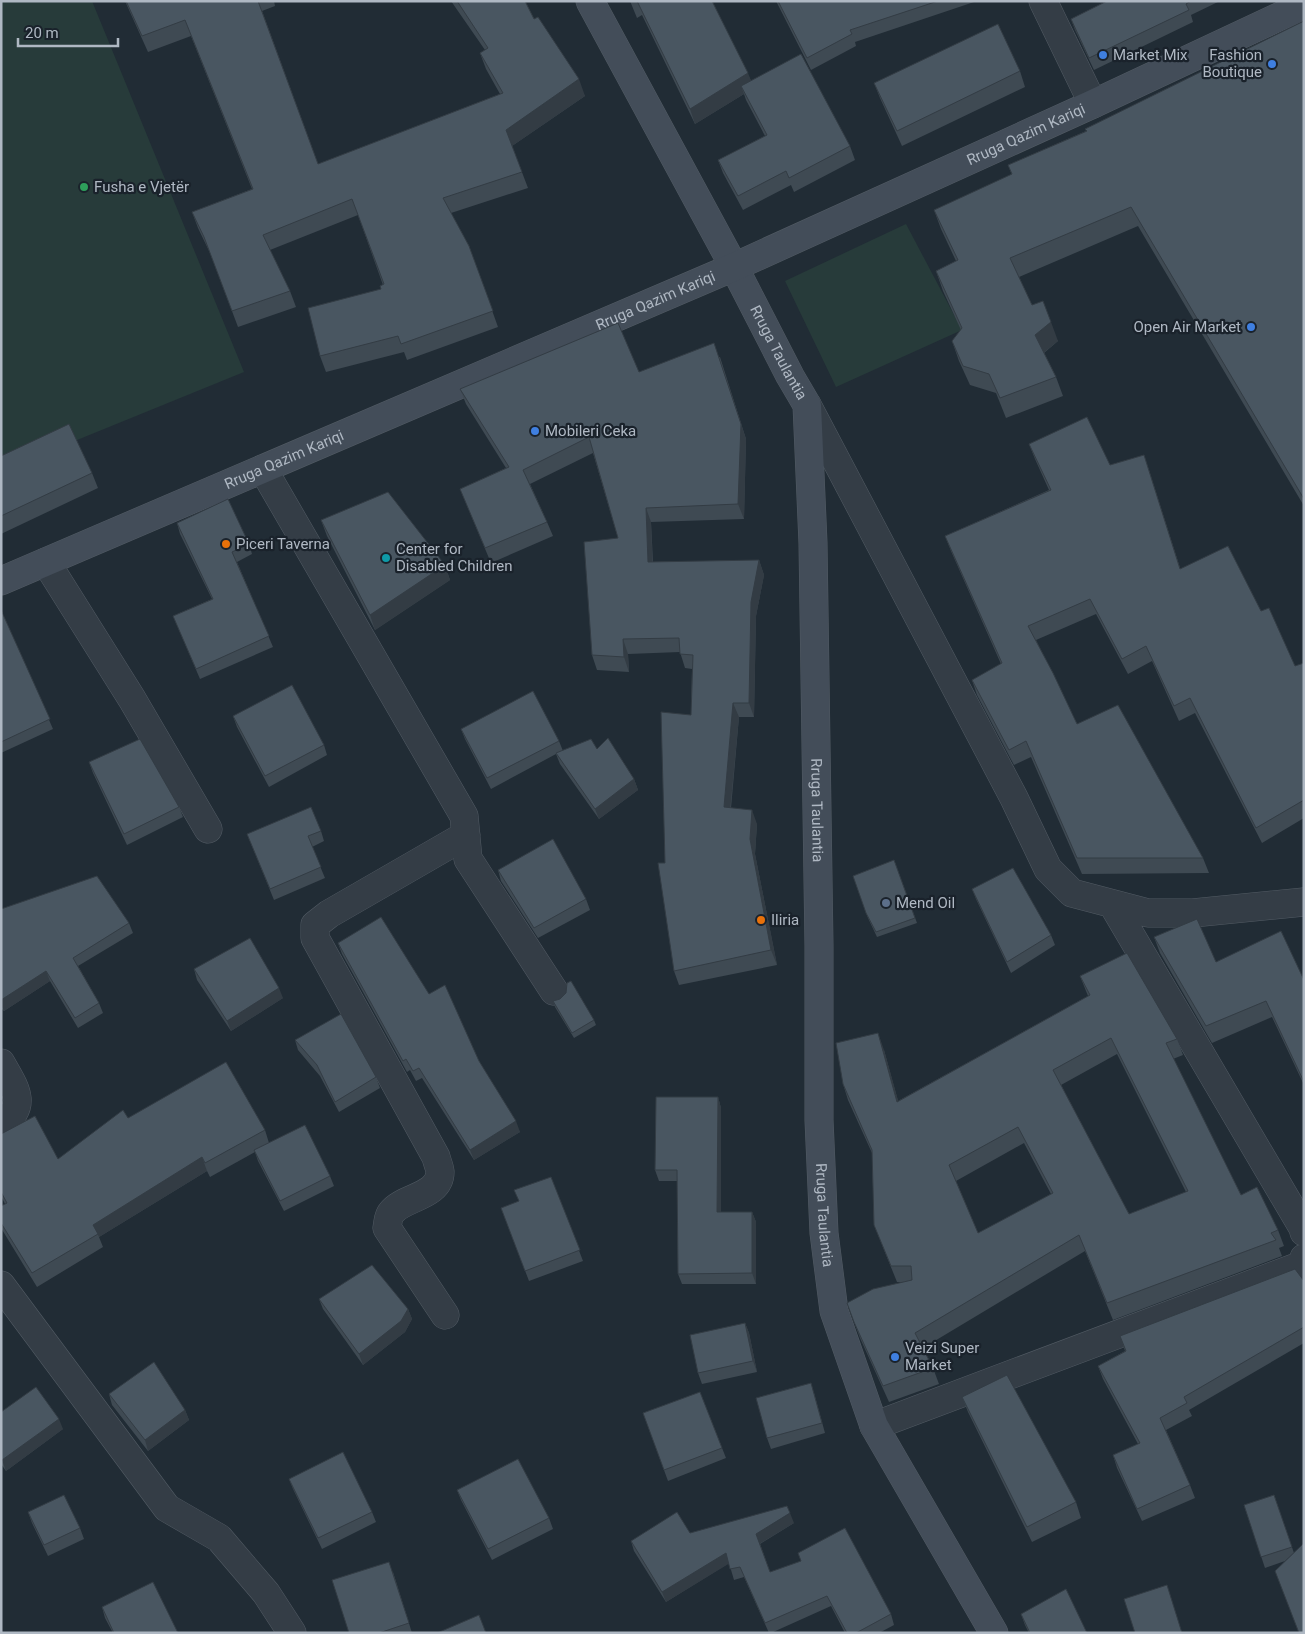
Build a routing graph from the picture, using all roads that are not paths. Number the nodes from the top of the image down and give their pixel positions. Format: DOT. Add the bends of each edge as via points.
graph roads {
  1 [pos="590,1"];
  2 [pos="1043,1"];
  3 [pos="1304,5"];
  4 [pos="1093,104"];
  5 [pos="734,267"];
  6 [pos="807,404"];
  7 [pos="263,469"];
  8 [pos="46,562"];
  9 [pos="1,581"];
  10 [pos="208,829"];
  11 [pos="466,835"];
  12 [pos="1304,902"];
  13 [pos="1113,905"];
  14 [pos="554,991"];
  15 [pos="1,1064"];
  16 [pos="1,1126"];
  17 [pos="1304,1232"];
  18 [pos="1304,1258"];
  19 [pos="1,1285"];
  20 [pos="445,1316"];
  21 [pos="874,1426"];
  22 [pos="292,1633"];
  23 [pos="994,1633"];
  1 -- 5 [label="street, Rruga Taulantia"];
  2 -- 4 [label="street"];
  3 -- 4 [label="street, Rruga Qazim Kariqi"];
  4 -- 5 [label="street, Rruga Qazim Kariqi"];
  5 -- 6 [label="street, Rruga Taulantia"];
  5 -- 7 [label="street, Rruga Qazim Kariqi"];
  6 -- 13 [label="street" via="1048,869 1072,893"];
  6 -- 21 [label="street, Rruga Taulantia" via="814,543 819,1120 824,1233 834,1311"];
  7 -- 8 [label="street, Rruga Qazim Kariqi"];
  7 -- 11 [label="street" via="464,816"];
  8 -- 9 [label="street, Rruga Qazim Kariqi"];
  8 -- 10 [label="street"];
  11 -- 14 [label="street" via="468,860"];
  11 -- 20 [label="street" via="315,925 315,938 436,1157 440,1172 437,1183 427,1193 399,1205 390,1213 387,1228"];
  12 -- 13 [label="street" via="1193,913 1148,913"];
  13 -- 17 [label="street"];
  15 -- 16 [label="street" via="17,1091 18,1107"];
  18 -- 21 [label="street" via="1302,1264"];
  19 -- 22 [label="street" via="167,1508 219,1538 266,1593"];
  21 -- 23 [label="street, Rruga Taulantia"];
}
